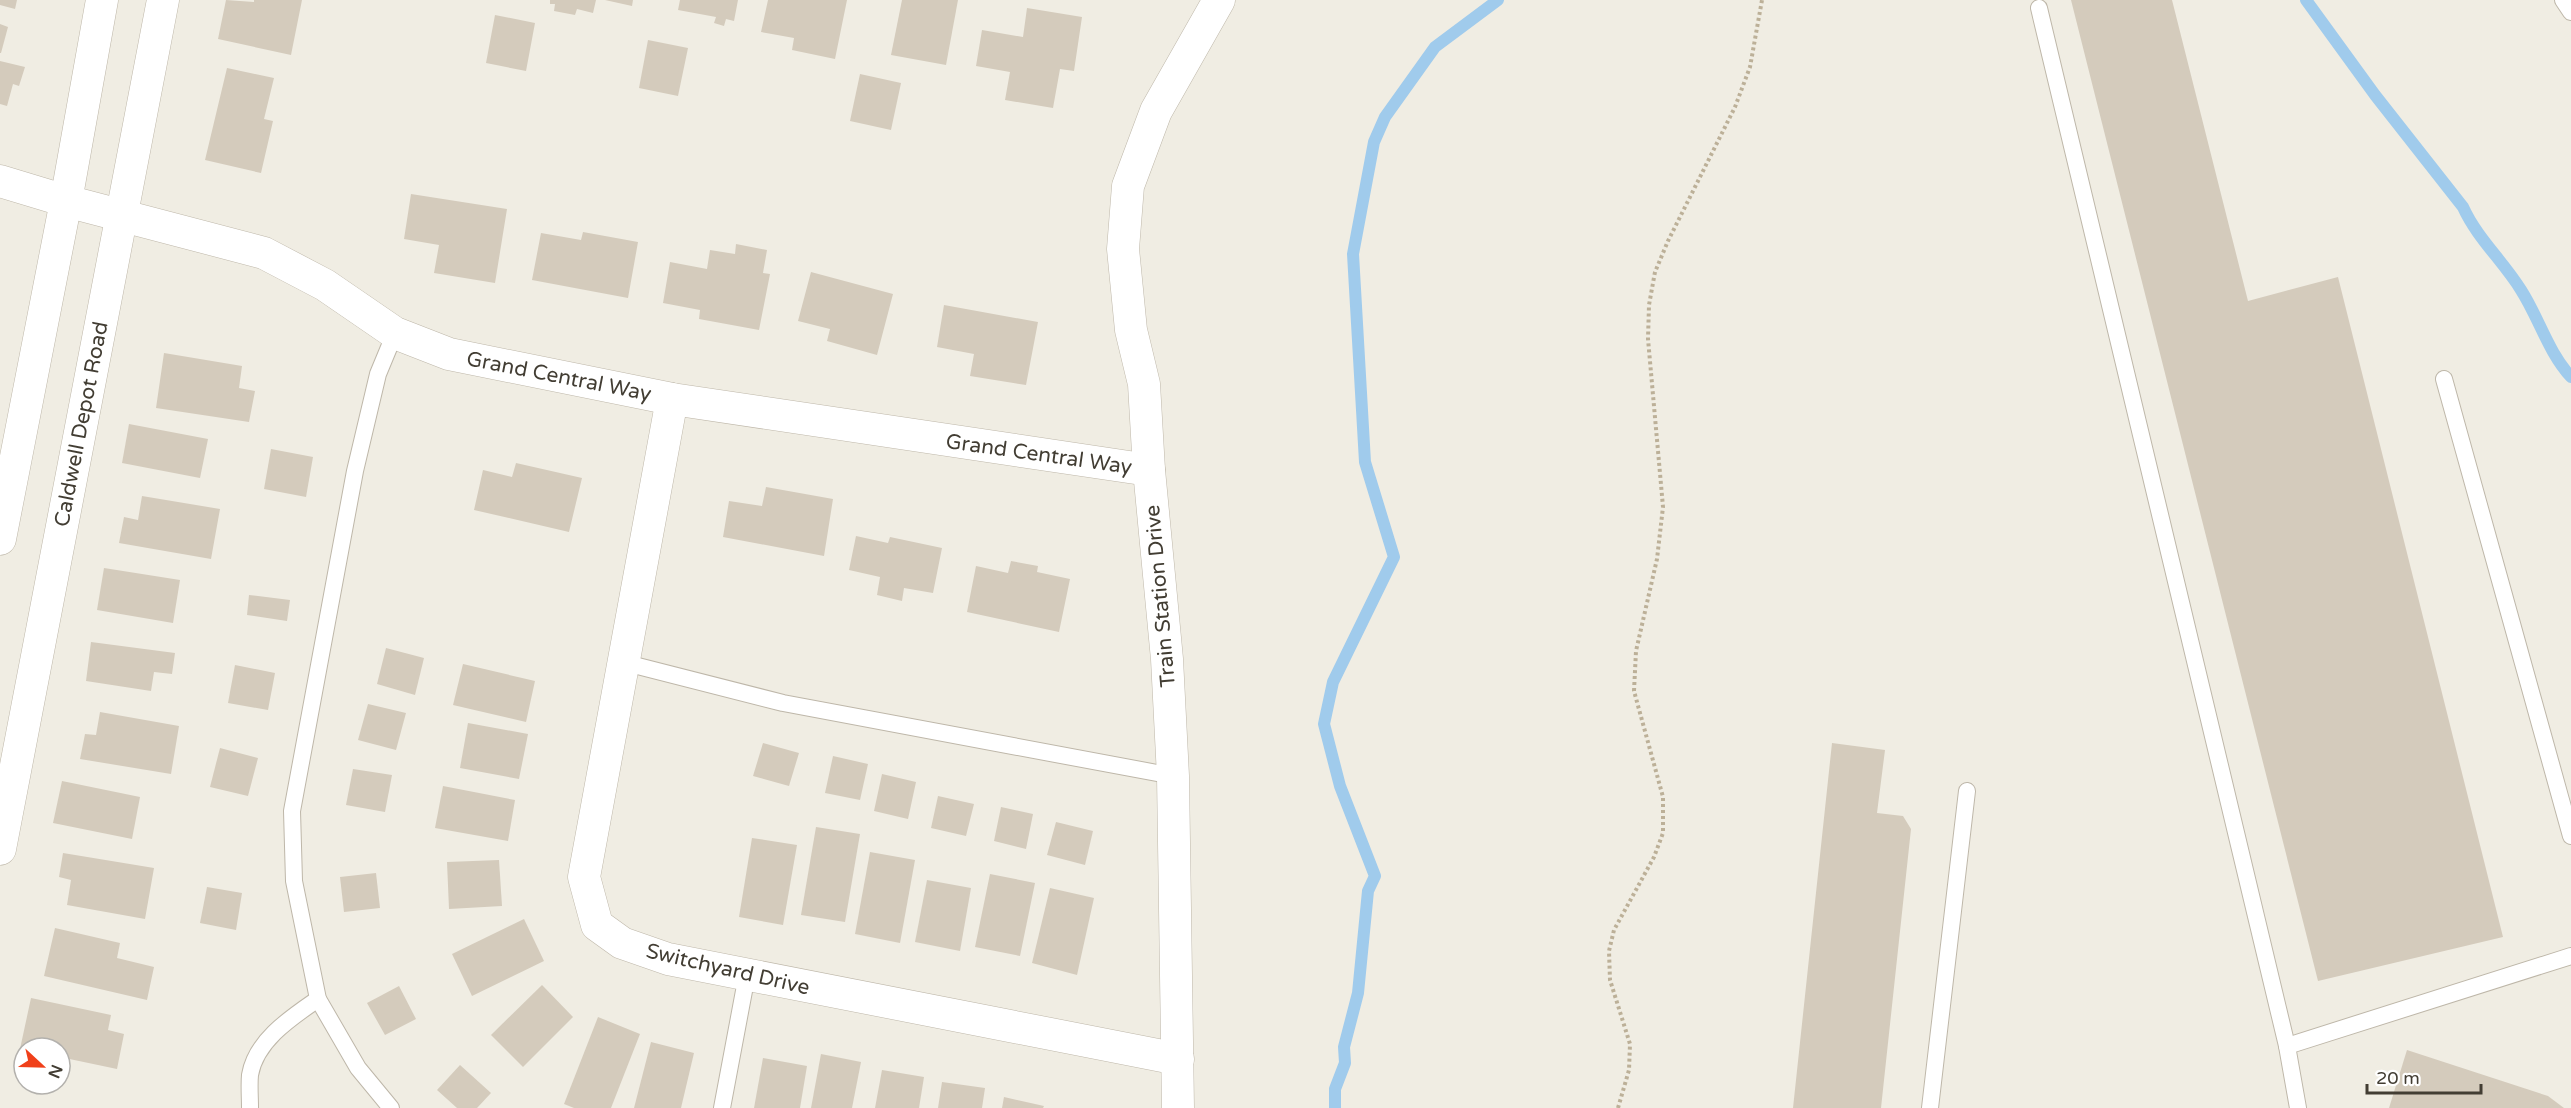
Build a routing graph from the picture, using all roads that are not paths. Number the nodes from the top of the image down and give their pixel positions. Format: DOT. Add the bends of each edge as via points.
graph roads {
  1 [pos="102,0"];
  2 [pos="163,0"];
  3 [pos="2563,0"];
  4 [pos="1213,2"];
  5 [pos="2039,8"];
  6 [pos="2571,12"];
  7 [pos="0,181"];
  8 [pos="66,201"];
  9 [pos="120,215"];
  10 [pos="395,333"];
  11 [pos="2444,379"];
  12 [pos="672,399"];
  13 [pos="1149,470"];
  14 [pos="0,539"];
  15 [pos="622,662"];
  16 [pos="1173,776"];
  17 [pos="1967,791"];
  18 [pos="2571,836"];
  19 [pos="0,849"];
  20 [pos="2571,956"];
  21 [pos="747,975"];
  22 [pos="318,999"];
  23 [pos="2287,1046"];
  24 [pos="1178,1059"];
  25 [pos="250,1108"];
  26 [pos="391,1108"];
  27 [pos="722,1108"];
  28 [pos="1178,1108"];
  29 [pos="1930,1108"];
  30 [pos="2298,1108"];
  1 -- 8 [label="street"];
  2 -- 9 [label="street, Caldwell Depot Road"];
  3 -- 6 [label="lane"];
  4 -- 13 [label="street, Train Station Drive" via="1156,111 1128,186 1123,249 1131,330 1144,384"];
  5 -- 23 [label="lane"];
  7 -- 8 [label="street, Grand Central Way"];
  8 -- 9 [label="street, Grand Central Way"];
  8 -- 14 [label="street"];
  9 -- 10 [label="street, Grand Central Way" via="264,253 325,285"];
  9 -- 19 [label="street, Caldwell Depot Road"];
  10 -- 12 [label="street, Grand Central Way" via="448,354"];
  10 -- 22 [label="lane" via="378,374 355,471 292,811 294,881"];
  11 -- 18 [label="lane"];
  12 -- 13 [label="street, Grand Central Way"];
  12 -- 15 [label="street, Switchyard Drive"];
  13 -- 16 [label="street, Train Station Drive" via="1167,659"];
  15 -- 16 [label="lane" via="783,703"];
  15 -- 21 [label="street, Switchyard Drive" via="584,877 597,925 622,943 668,959"];
  16 -- 24 [label="street, Train Station Drive"];
  17 -- 29 [label="lane"];
  20 -- 23 [label="lane"];
  21 -- 24 [label="street, Switchyard Drive"];
  21 -- 27 [label="lane"];
  22 -- 25 [label="lane" via="286,1020 262,1048 250,1073"];
  22 -- 26 [label="lane" via="358,1068"];
  23 -- 30 [label="lane"];
  24 -- 28 [label="street, Train Station Drive"];
}
